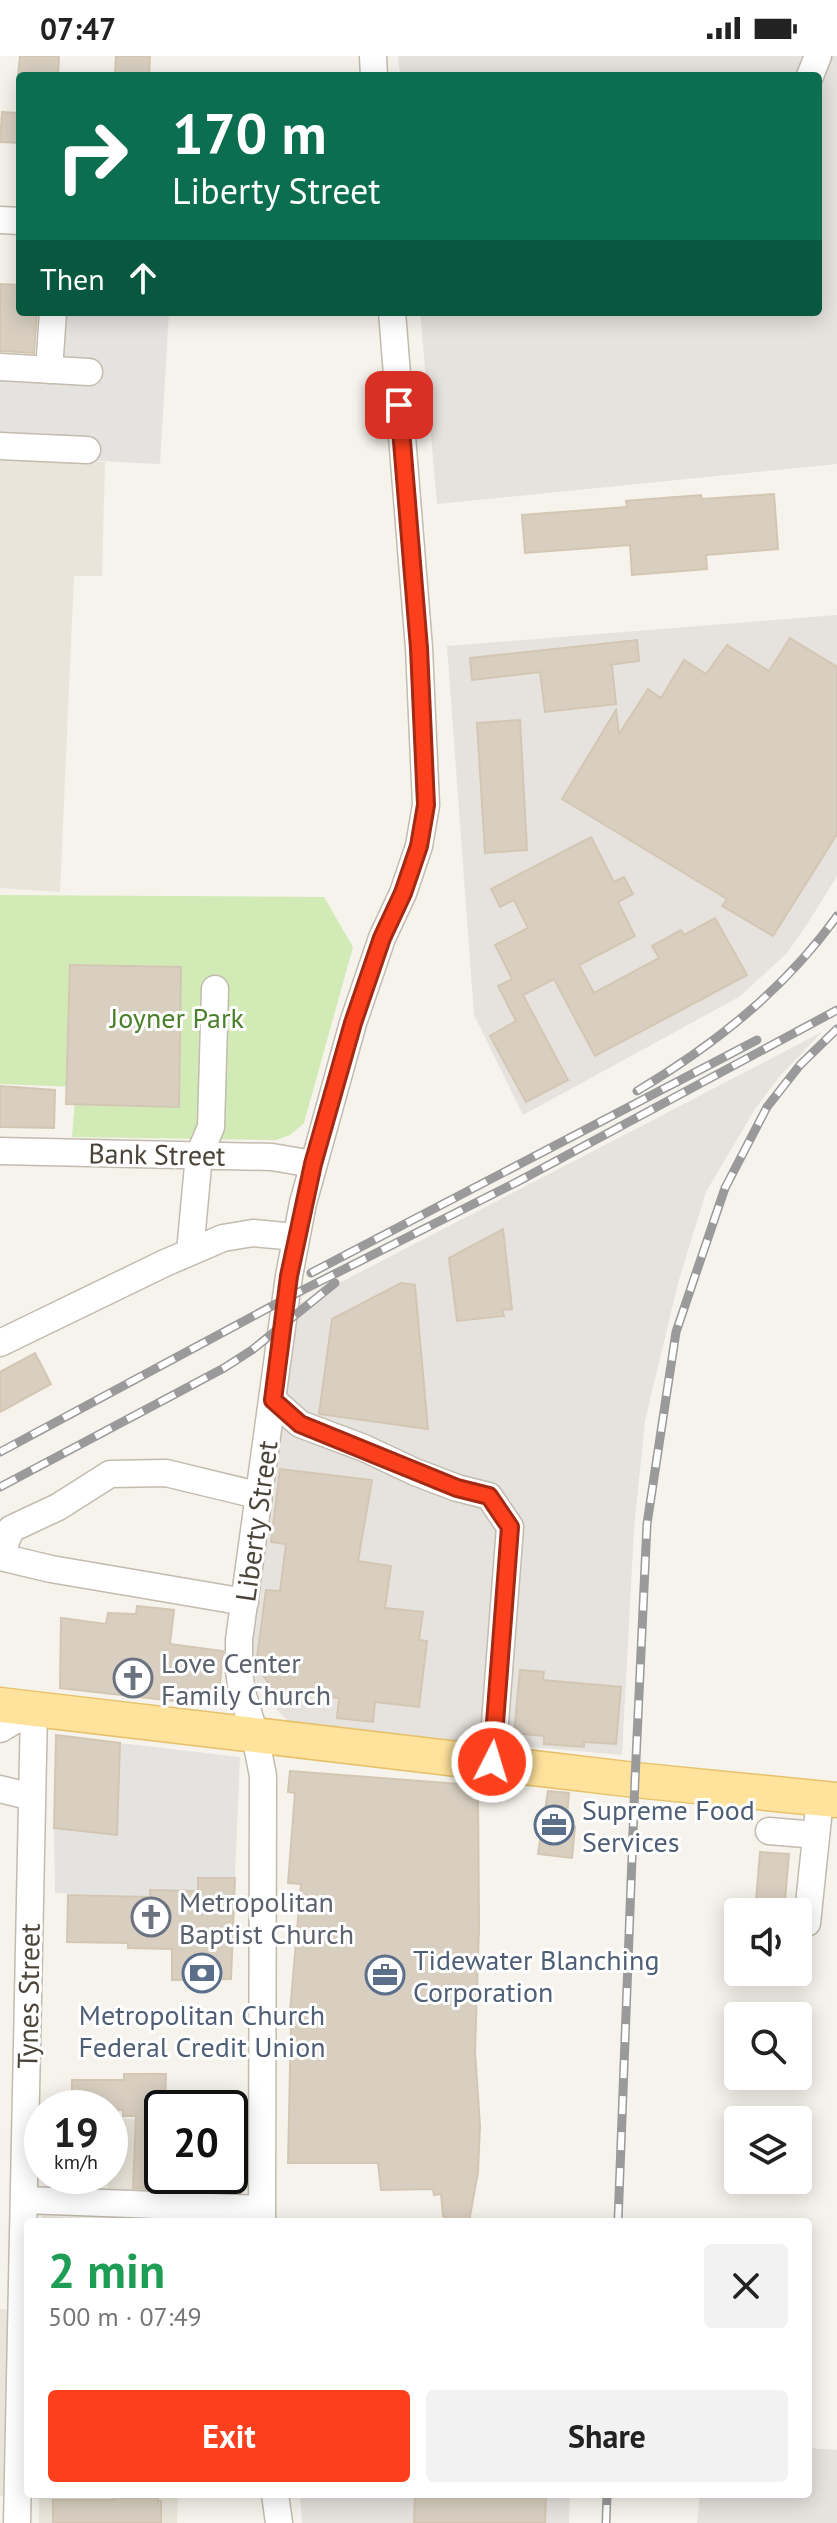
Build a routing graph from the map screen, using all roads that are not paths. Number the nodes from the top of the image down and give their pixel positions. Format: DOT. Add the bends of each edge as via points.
graph roads {
  1 [pos="53,316"];
  2 [pos="392,316"];
  3 [pos="0,367"];
  4 [pos="49,370"];
  5 [pos="89,372"];
  6 [pos="0,446"];
  7 [pos="87,450"];
  8 [pos="215,989"];
  9 [pos="0,1151"];
  10 [pos="199,1155"];
  11 [pos="313,1164"];
  12 [pos="296,1237"];
  13 [pos="190,1252"];
  14 [pos="0,1343"];
  15 [pos="273,1400"];
  16 [pos="257,1495"];
  17 [pos="0,1557"];
  18 [pos="245,1602"];
  19 [pos="0,1705"];
  20 [pos="34,1709"];
  21 [pos="0,1729"];
  22 [pos="255,1735"];
  23 [pos="492,1762"];
  24 [pos="0,1789"];
  25 [pos="32,1797"];
  26 [pos="828,1800"];
  27 [pos="769,1831"];
  28 [pos="816,1835"];
  29 [pos="810,1898"];
  30 [pos="24,2200"];
  31 [pos="262,2215"];
  32 [pos="23,2473"];
  33 [pos="276,2498"];
  34 [pos="17,2523"];
  35 [pos="279,2523"];
  1 -- 4 [label="street"];
  2 -- 11 [label="street, Liberty Street" via="426,805 419,846 353,1023"];
  3 -- 4 [label="street"];
  4 -- 5 [label="street"];
  6 -- 7 [label="street"];
  8 -- 10 [label="street" via="211,1127"];
  9 -- 10 [label="street, Bank Street"];
  10 -- 11 [label="street, Bank Street"];
  10 -- 13 [label="street"];
  11 -- 12 [label="street, Liberty Street"];
  12 -- 13 [label="street" via="253,1233"];
  12 -- 15 [label="street, Liberty Street"];
  13 -- 14 [label="street"];
  15 -- 16 [label="street, Liberty Street"];
  15 -- 23 [label="street" via="300,1424 443,1483 489,1496 510,1527"];
  16 -- 17 [label="street" via="166,1473 110,1474 11,1529"];
  16 -- 18 [label="street, Liberty Street"];
  17 -- 18 [label="street"];
  18 -- 22 [label="street, Liberty Street" via="239,1671"];
  19 -- 20 [label="main road"];
  20 -- 21 [label="street"];
  20 -- 22 [label="main road"];
  20 -- 25 [label="street, Tynes Street"];
  22 -- 23 [label="main road"];
  22 -- 31 [label="street, Liberty Street" via="263,1776"];
  23 -- 26 [label="main road"];
  24 -- 25 [label="street"];
  25 -- 30 [label="street, Tynes Street"];
  26 -- 28 [label="street"];
  27 -- 28 [label="street"];
  28 -- 29 [label="street"];
  30 -- 31 [label="street"];
  30 -- 32 [label="street, Tynes Street"];
  32 -- 34 [label="street, Tynes Street"];
  33 -- 35 [label="street"];
}
